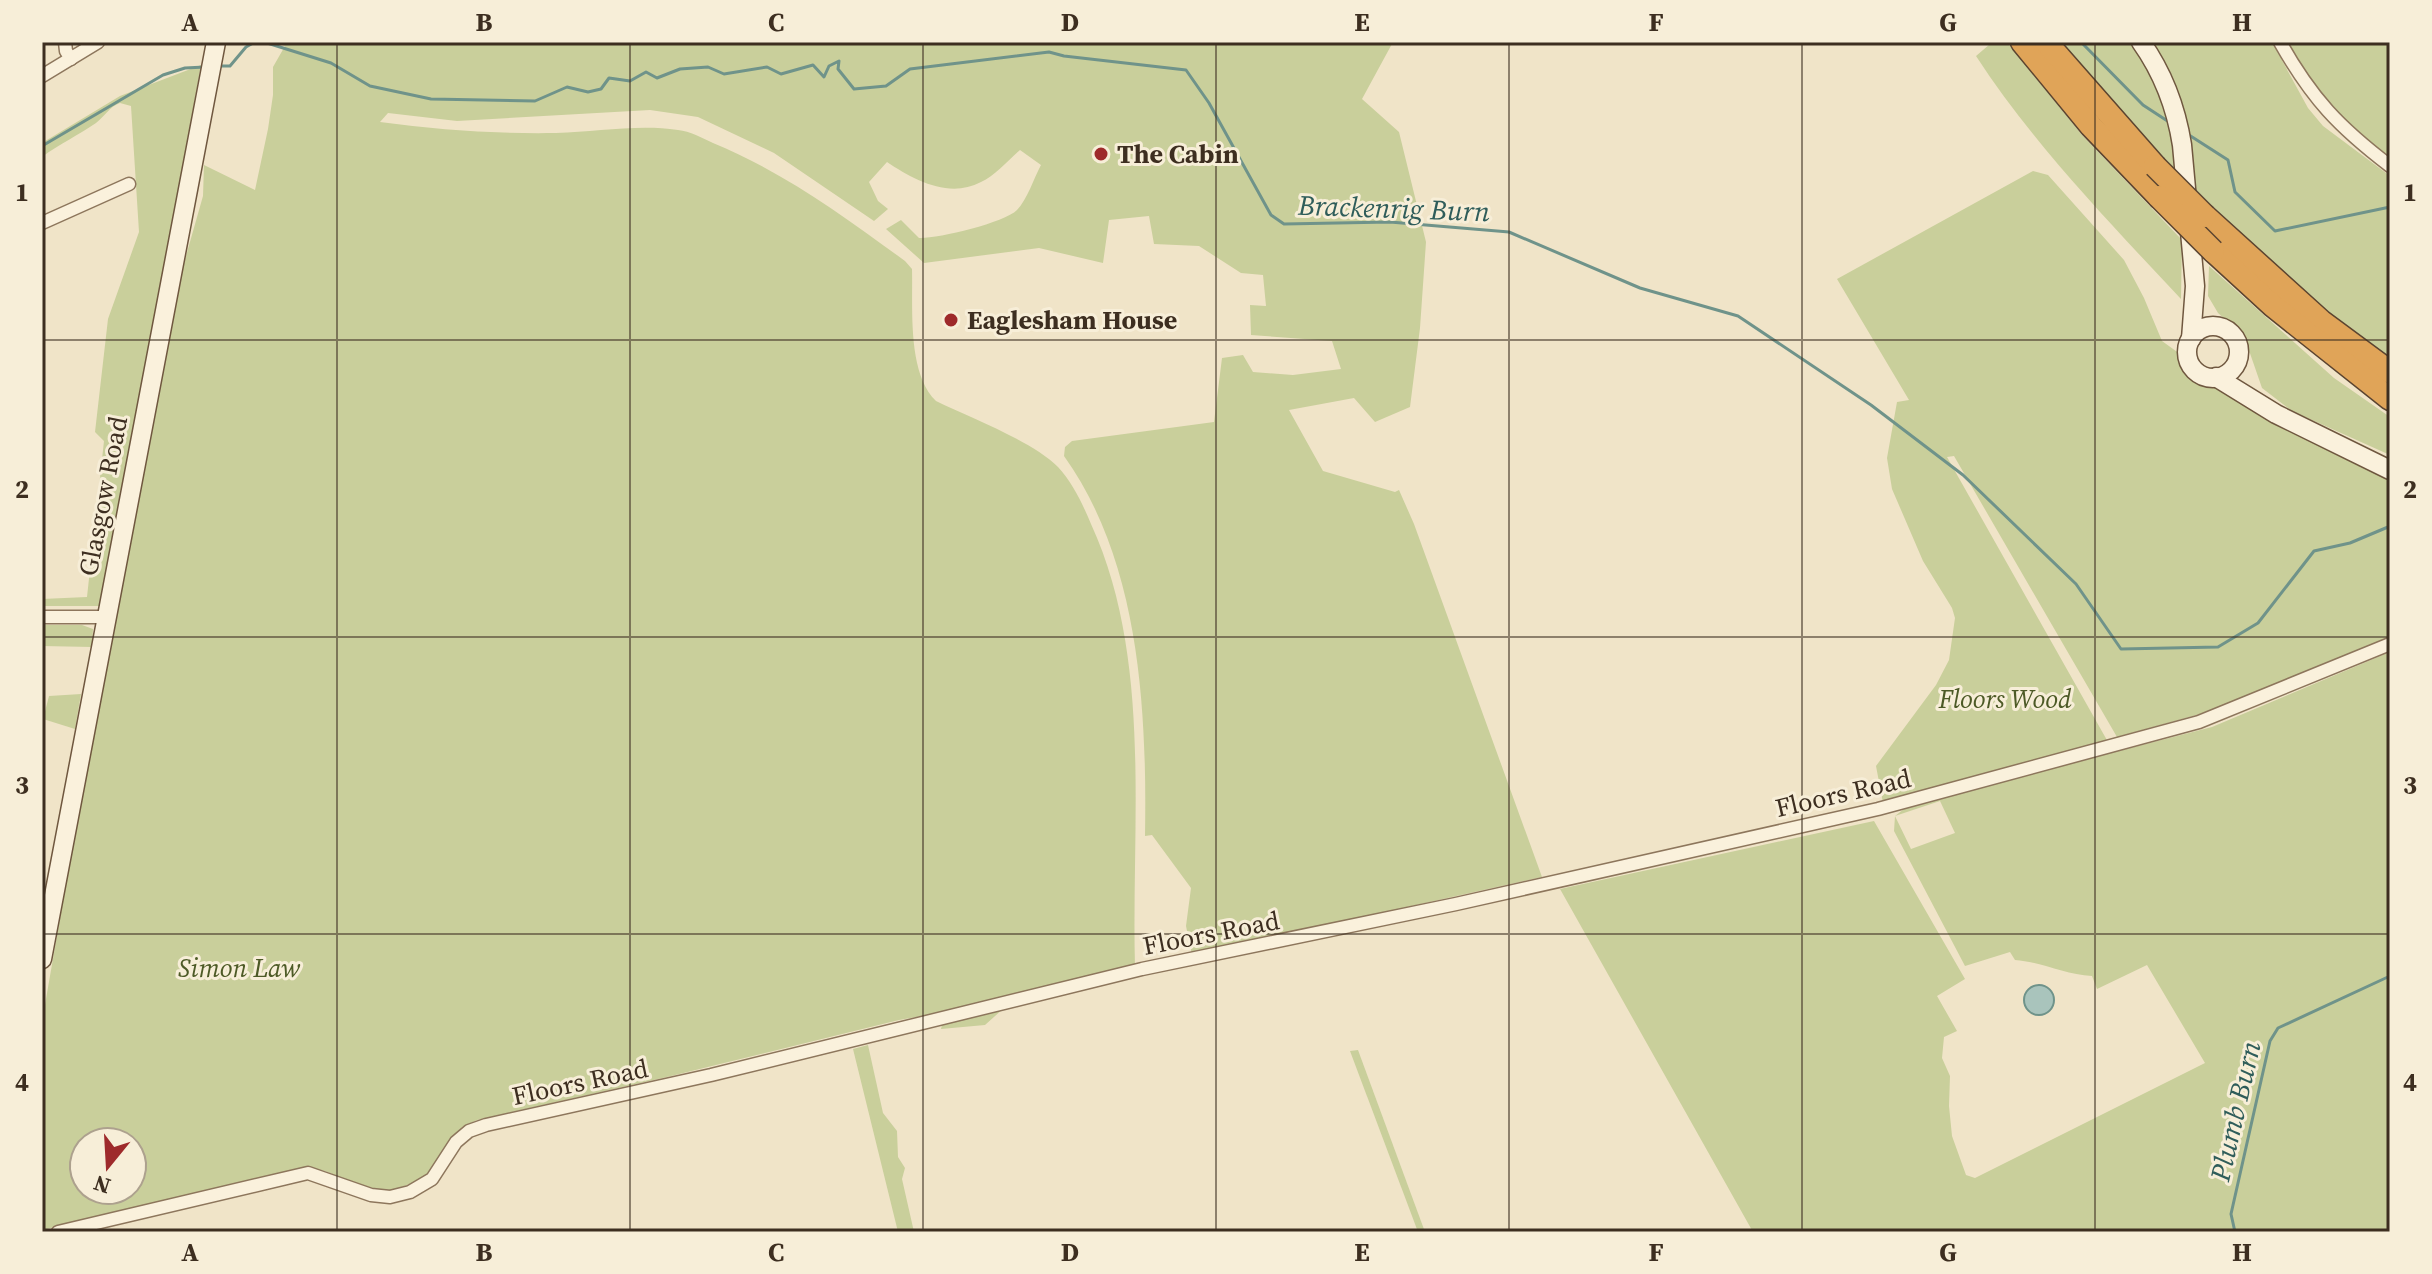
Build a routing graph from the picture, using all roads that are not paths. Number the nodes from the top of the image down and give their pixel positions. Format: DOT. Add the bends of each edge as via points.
graph roads {
  1 [pos="65,42"];
  2 [pos="98,42"];
  3 [pos="216,42"];
  4 [pos="2022,42"];
  5 [pos="2046,42"];
  6 [pos="2141,42"];
  7 [pos="2280,42"];
  8 [pos="71,59"];
  9 [pos="42,76"];
  10 [pos="2390,166"];
  11 [pos="129,184"];
  12 [pos="42,223"];
  13 [pos="2195,286"];
  14 [pos="2227,330"];
  15 [pos="2191,339"];
  16 [pos="2239,356"];
  17 [pos="2390,372"];
  18 [pos="2216,377"];
  19 [pos="2390,399"];
  20 [pos="2258,402"];
  21 [pos="2390,470"];
  22 [pos="42,617"];
  23 [pos="106,617"];
  24 [pos="2390,644"];
  25 [pos="42,959"];
  26 [pos="58,1232"];
  1 -- 8 [label="street"];
  2 -- 8 [label="street"];
  3 -- 23 [label="main road, Glasgow Road"];
  4 -- 19 [label="highway, bridge" via="2091,126 2213,251"];
  5 -- 17 [label="highway, bridge" via="2205,216 2321,321"];
  6 -- 13 [label="main road" via="2164,81 2179,125"];
  7 -- 10 [label="street" via="2328,114"];
  8 -- 9 [label="street"];
  11 -- 12 [label="street" via="117,195"];
  13 -- 14 [label="main road" via="2206,312"];
  13 -- 15 [label="main road"];
  14 -- 15 [label="main road" via="2206,327"];
  14 -- 16 [label="main road" via="2237,341"];
  15 -- 18 [label="main road" via="2192,366"];
  16 -- 18 [label="main road" via="2232,370"];
  16 -- 20 [label="main road"];
  18 -- 20 [label="main road"];
  20 -- 21 [label="main road"];
  22 -- 23 [label="street"];
  23 -- 25 [label="main road, Glasgow Road"];
  24 -- 26 [label="street, Floors Road" via="2199,722 1878,809 1142,969 486,1125 456,1142 432,1179 410,1192 371,1195 308,1173"];
}
